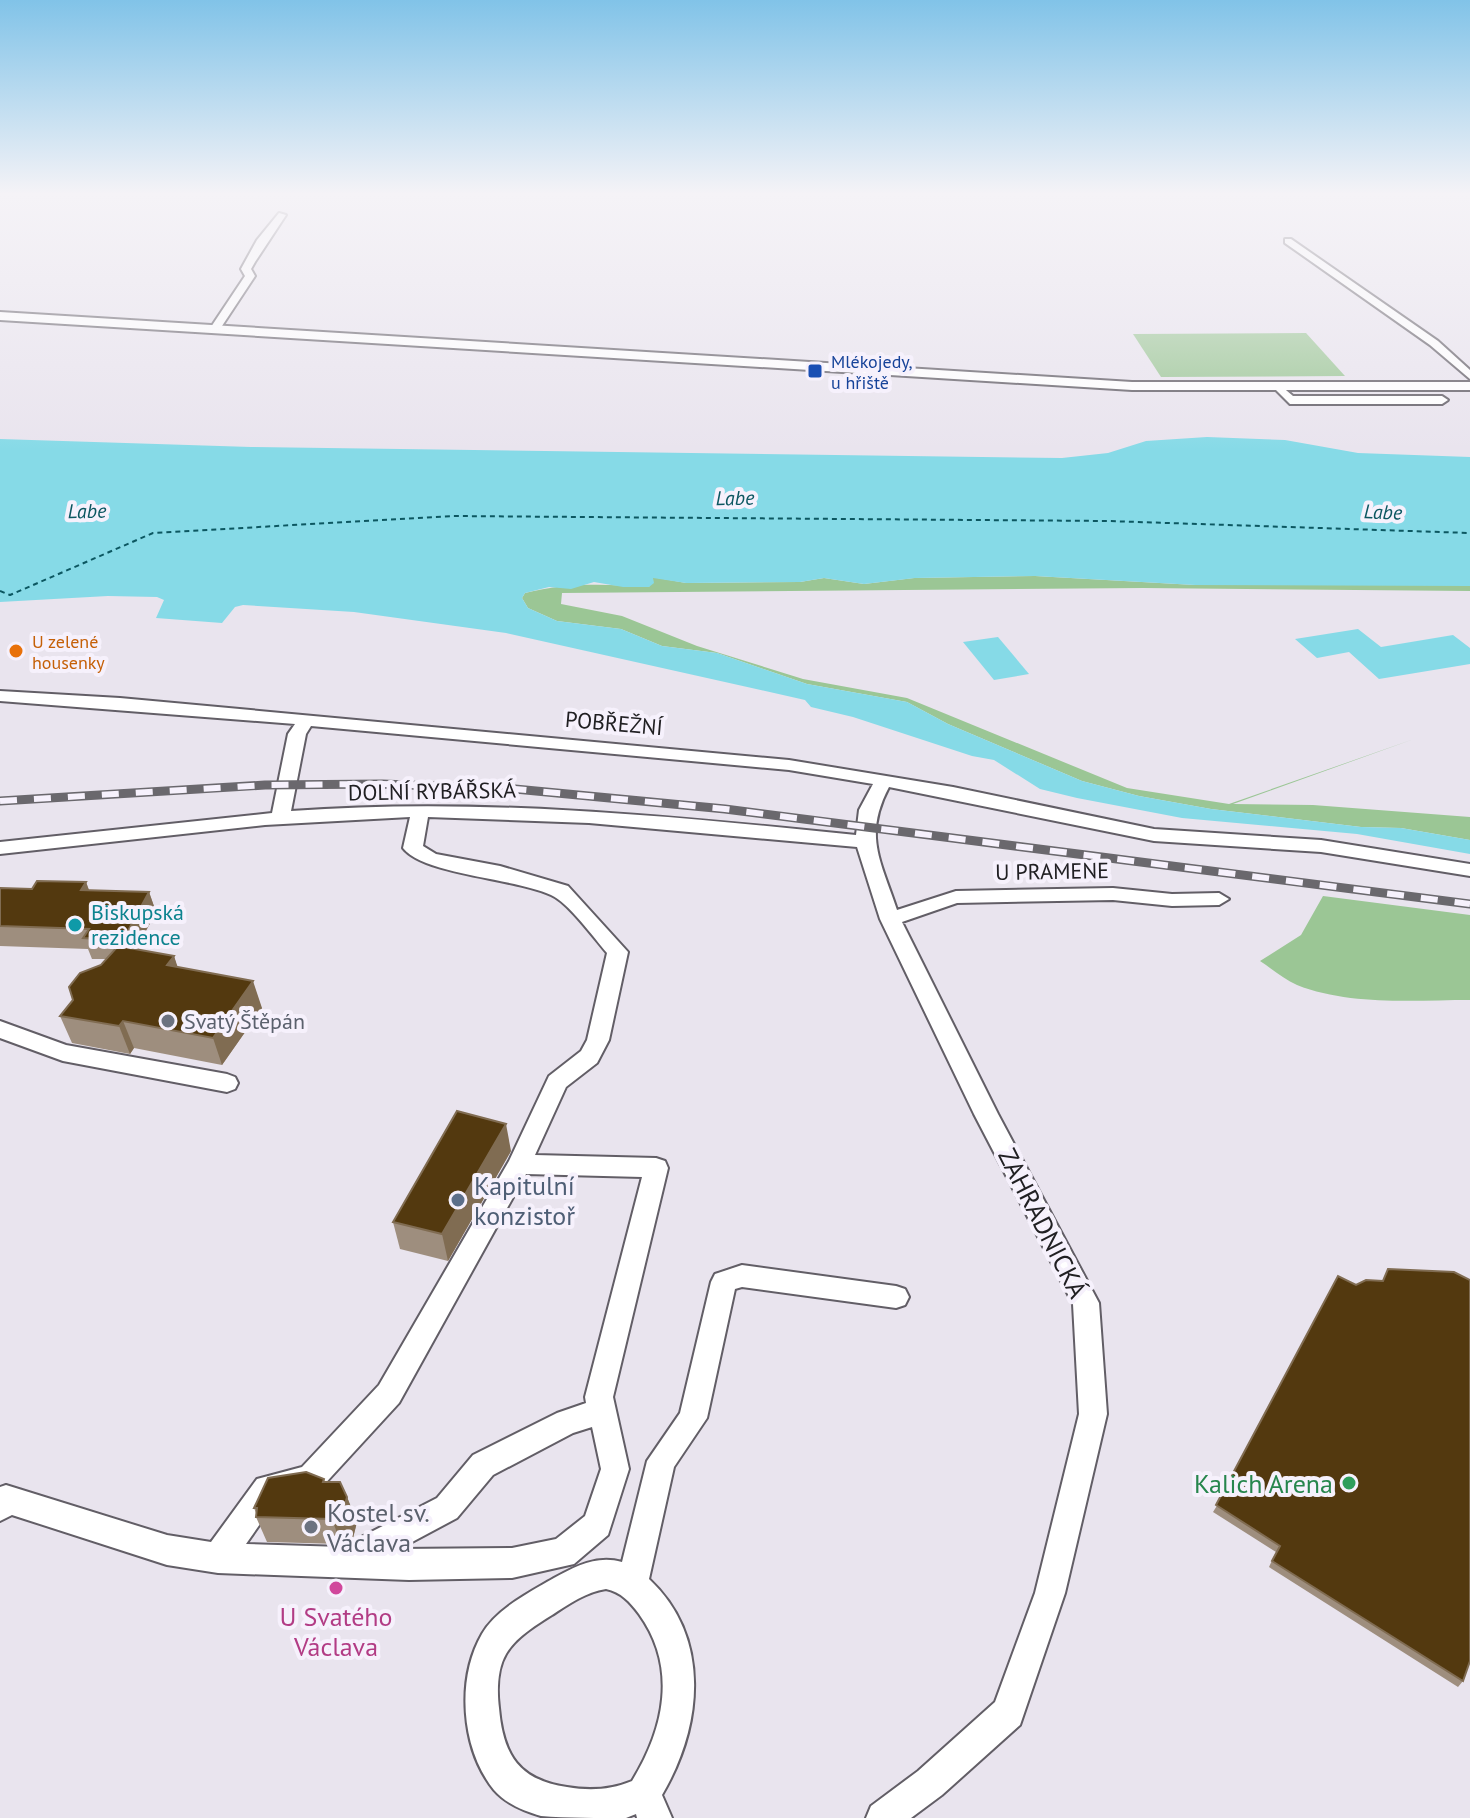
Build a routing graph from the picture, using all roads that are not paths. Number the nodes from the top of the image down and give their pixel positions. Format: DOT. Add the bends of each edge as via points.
graph roads {
  1 [pos="247,281"];
  2 [pos="1345,281"];
  3 [pos="0,316"];
  4 [pos="214,330"];
  5 [pos="1470,376"];
  6 [pos="1470,386"];
  7 [pos="1280,388"];
  8 [pos="1442,400"];
  9 [pos="0,696"];
  10 [pos="306,721"];
  11 [pos="883,782"];
  12 [pos="420,811"];
  13 [pos="280,820"];
  14 [pos="865,842"];
  15 [pos="0,848"];
  16 [pos="1470,870"];
  17 [pos="1219,899"];
  18 [pos="890,919"];
  19 [pos="0,1029"];
  20 [pos="227,1083"];
  21 [pos="519,1164"];
  22 [pos="896,1297"];
  23 [pos="603,1411"];
  24 [pos="3,1503"];
  25 [pos="218,1558"];
  26 [pos="341,1563"];
  27 [pos="633,1582"];
  28 [pos="650,1806"];
  29 [pos="883,1818"];
  1 -- 4 [label="street"];
  2 -- 5 [label="street" via="1434,343"];
  3 -- 4 [label="street"];
  4 -- 7 [label="street" via="1132,386"];
  6 -- 7 [label="street"];
  7 -- 8 [label="street" via="1290,400"];
  9 -- 10 [label="street, POBŘEŽNÍ"];
  10 -- 11 [label="street, POBŘEŽNÍ" via="700,755"];
  10 -- 13 [label="street" via="297,734"];
  11 -- 14 [label="street, ZAHRADNICKÁ" via="868,810"];
  11 -- 16 [label="street, POBŘEŽNÍ" via="1114,828 1321,846"];
  12 -- 13 [label="street, DOLNÍ RYBÁŘSKÁ"];
  12 -- 14 [label="street, DOLNÍ RYBÁŘSKÁ" via="562,815"];
  12 -- 21 [label="street" via="413,848 430,859 561,891 618,952 598,1040 589,1057 557,1082"];
  13 -- 15 [label="street, DOLNÍ RYBÁŘSKÁ"];
  14 -- 18 [label="street, ZAHRADNICKÁ"];
  17 -- 18 [label="street, U PRAMENE" via="1113,894 956,897"];
  18 -- 29 [label="street, ZAHRADNICKÁ" via="1086,1303 1093,1414 1050,1593 1008,1713"];
  19 -- 20 [label="street" via="63,1053"];
  21 -- 23 [label="street" via="656,1168 599,1397"];
  21 -- 25 [label="street" via="389,1394 310,1479 267,1489"];
  22 -- 27 [label="street" via="742,1276 724,1282 693,1418 661,1461"];
  23 -- 26 [label="street" via="567,1422 483,1465 447,1508"];
  23 -- 26 [label="street" via="615,1469 597,1525 563,1553 512,1563"];
  24 -- 25 [label="street" via="167,1550"];
  25 -- 26 [label="street"];
  27 -- 28 [label="street" via="675,1651 678,1683 676,1722"];
  27 -- 28 [label="street" via="609,1573 591,1576 507,1626 493,1645 481,1693 483,1721 502,1770 521,1791 563,1805"];
}
